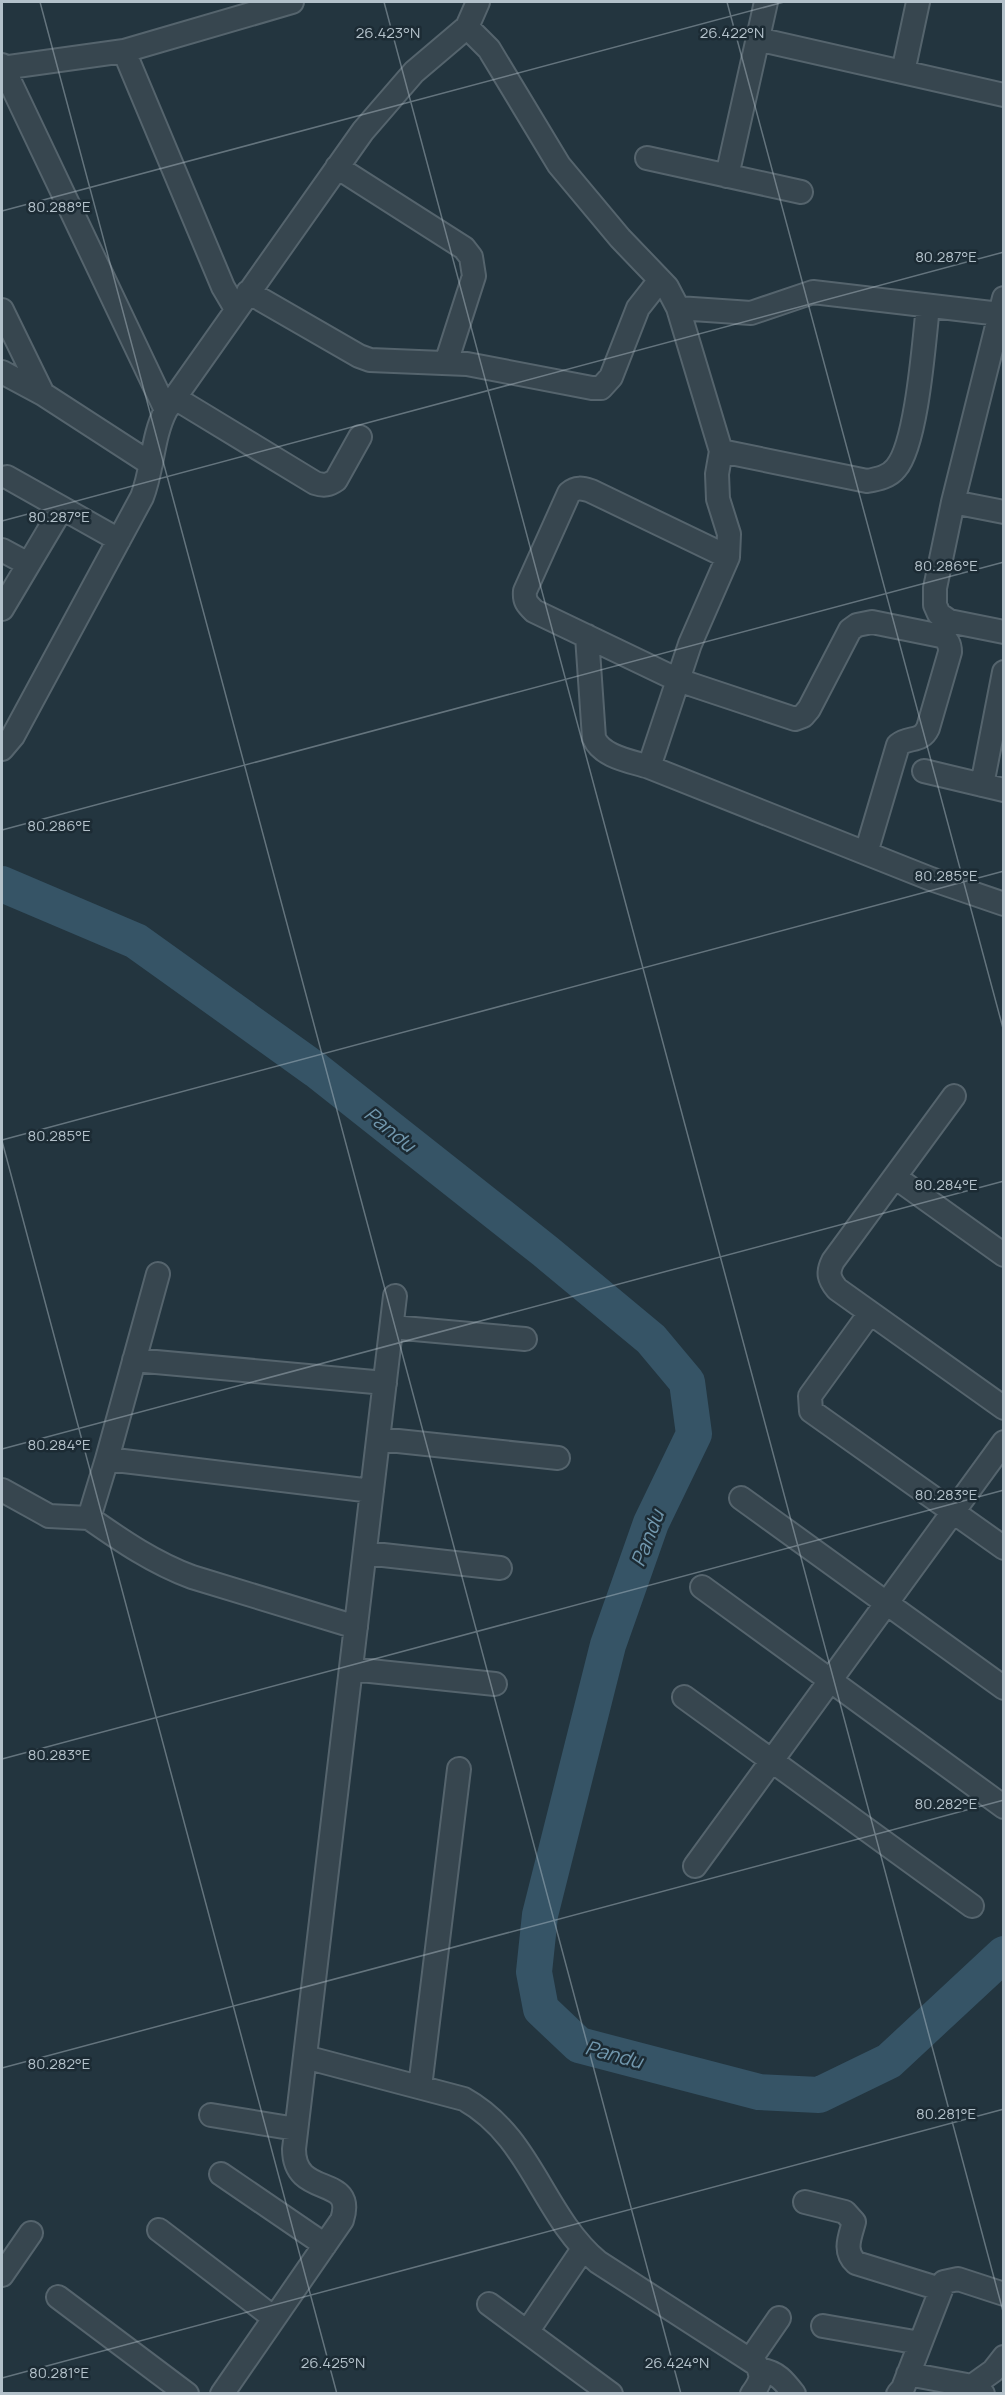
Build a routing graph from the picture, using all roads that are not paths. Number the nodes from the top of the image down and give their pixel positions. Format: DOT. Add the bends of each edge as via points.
graph roads {
  1 [pos="292,2"];
  2 [pos="478,2"];
  3 [pos="766,2"];
  4 [pos="918,2"];
  5 [pos="467,27"];
  6 [pos="757,39"];
  7 [pos="124,51"];
  8 [pos="2,67"];
  9 [pos="903,72"];
  10 [pos="1004,95"];
  11 [pos="647,158"];
  12 [pos="337,167"];
  13 [pos="727,176"];
  14 [pos="801,192"];
  15 [pos="660,280"];
  16 [pos="242,301"];
  17 [pos="928,306"];
  18 [pos="1002,306"];
  19 [pos="678,308"];
  20 [pos="2,310"];
  21 [pos="446,363"];
  22 [pos="2,372"];
  23 [pos="43,394"];
  24 [pos="170,404"];
  25 [pos="360,438"];
  26 [pos="721,451"];
  27 [pos="151,464"];
  28 [pos="7,477"];
  29 [pos="953,502"];
  30 [pos="62,508"];
  31 [pos="1004,512"];
  32 [pos="119,540"];
  33 [pos="2,550"];
  34 [pos="728,558"];
  35 [pos="28,564"];
  36 [pos="2,609"];
  37 [pos="1004,632"];
  38 [pos="587,636"];
  39 [pos="1004,672"];
  40 [pos="678,680"];
  41 [pos="2,749"];
  42 [pos="650,767"];
  43 [pos="924,771"];
  44 [pos="993,787"];
  45 [pos="866,853"];
  46 [pos="1004,904"];
  47 [pos="954,1096"];
  48 [pos="895,1177"];
  49 [pos="1004,1255"];
  50 [pos="158,1274"];
  51 [pos="395,1296"];
  52 [pos="870,1313"];
  53 [pos="392,1328"];
  54 [pos="525,1339"];
  55 [pos="134,1360"];
  56 [pos="385,1383"];
  57 [pos="1004,1408"];
  58 [pos="379,1439"];
  59 [pos="1004,1442"];
  60 [pos="558,1458"];
  61 [pos="107,1459"];
  62 [pos="2,1490"];
  63 [pos="372,1491"];
  64 [pos="741,1498"];
  65 [pos="953,1512"];
  66 [pos="89,1518"];
  67 [pos="1004,1548"];
  68 [pos="365,1553"];
  69 [pos="500,1568"];
  70 [pos="702,1587"];
  71 [pos="886,1604"];
  72 [pos="356,1627"];
  73 [pos="351,1669"];
  74 [pos="830,1680"];
  75 [pos="495,1684"];
  76 [pos="1004,1688"];
  77 [pos="684,1697"];
  78 [pos="772,1761"];
  79 [pos="459,1769"];
  80 [pos="1004,1807"];
  81 [pos="695,1866"];
  82 [pos="972,1906"];
  83 [pos="305,2057"];
  84 [pos="420,2087"];
  85 [pos="211,2115"];
  86 [pos="296,2129"];
  87 [pos="221,2174"];
  88 [pos="804,2202"];
  89 [pos="159,2230"];
  90 [pos="31,2233"];
  91 [pos="325,2245"];
  92 [pos="583,2249"];
  93 [pos="2,2275"];
  94 [pos="940,2289"];
  95 [pos="1004,2294"];
  96 [pos="58,2298"];
  97 [pos="489,2304"];
  98 [pos="274,2318"];
  99 [pos="780,2318"];
  100 [pos="823,2326"];
  101 [pos="527,2332"];
  102 [pos="920,2343"];
  103 [pos="1004,2357"];
  104 [pos="755,2365"];
  105 [pos="903,2384"];
  106 [pos="978,2390"];
  107 [pos="609,2393"];
  108 [pos="187,2394"];
  109 [pos="222,2394"];
  110 [pos="752,2394"];
  111 [pos="794,2394"];
  1 -- 7 [label="street"];
  2 -- 5 [label="street"];
  3 -- 6 [label="street"];
  4 -- 9 [label="street"];
  5 -- 12 [label="street" via="414,72"];
  5 -- 15 [label="street" via="489,49 560,165"];
  6 -- 9 [label="street"];
  6 -- 13 [label="street"];
  7 -- 8 [label="street"];
  7 -- 16 [label="street" via="223,287"];
  8 -- 24 [label="street"];
  9 -- 10 [label="street"];
  11 -- 13 [label="street"];
  12 -- 16 [label="street"];
  12 -- 21 [label="street" via="464,248 471,257 474,276"];
  13 -- 14 [label="street"];
  15 -- 19 [label="street"];
  15 -- 21 [label="street" via="638,308 611,377 601,388"];
  16 -- 21 [label="street" via="358,356 381,361"];
  16 -- 24 [label="street"];
  17 -- 18 [label="street"];
  17 -- 19 [label="street" via="813,291 751,313"];
  17 -- 26 [label="street" via="910,437 895,470 867,481"];
  18 -- 29 [label="street"];
  19 -- 26 [label="street"];
  20 -- 23 [label="street"];
  22 -- 23 [label="street"];
  23 -- 27 [label="street"];
  24 -- 25 [label="street" via="322,485 336,480"];
  24 -- 27 [label="street" via="159,424"];
  26 -- 34 [label="street" via="718,499 729,534"];
  27 -- 32 [label="street" via="142,497"];
  28 -- 30 [label="street"];
  29 -- 31 [label="street"];
  29 -- 37 [label="street" via="935,605 939,614 950,621"];
  30 -- 32 [label="street"];
  30 -- 35 [label="street"];
  32 -- 41 [label="street" via="14,736"];
  33 -- 35 [label="street"];
  34 -- 38 [label="street" via="591,491 574,489 524,598 534,611"];
  34 -- 40 [label="street"];
  35 -- 36 [label="street"];
  38 -- 40 [label="street"];
  38 -- 42 [label="street" via="597,746"];
  39 -- 44 [label="street"];
  40 -- 42 [label="street"];
  40 -- 45 [label="street" via="795,719 809,709 850,630 857,625 872,622 946,639 950,652 928,728 918,740 898,745"];
  42 -- 45 [label="street"];
  43 -- 44 [label="street"];
  45 -- 46 [label="street"];
  47 -- 48 [label="street"];
  48 -- 49 [label="street"];
  48 -- 52 [label="street" via="829,1269 829,1279 837,1289"];
  50 -- 55 [label="street"];
  51 -- 53 [label="street"];
  52 -- 57 [label="street"];
  52 -- 65 [label="street" via="810,1396 811,1411"];
  53 -- 54 [label="street"];
  53 -- 56 [label="street"];
  55 -- 56 [label="street"];
  55 -- 61 [label="street"];
  56 -- 58 [label="street"];
  58 -- 60 [label="street"];
  58 -- 63 [label="street"];
  59 -- 65 [label="street"];
  61 -- 63 [label="street"];
  61 -- 66 [label="street"];
  62 -- 66 [label="street" via="49,1516"];
  63 -- 68 [label="street"];
  64 -- 71 [label="street"];
  65 -- 67 [label="street"];
  65 -- 71 [label="street"];
  66 -- 72 [label="street" via="166,1568"];
  68 -- 69 [label="street"];
  68 -- 72 [label="street"];
  70 -- 74 [label="street"];
  71 -- 74 [label="street"];
  71 -- 76 [label="street"];
  72 -- 73 [label="street"];
  73 -- 75 [label="street"];
  73 -- 83 [label="street"];
  74 -- 78 [label="street"];
  74 -- 80 [label="street"];
  77 -- 78 [label="street"];
  78 -- 81 [label="street"];
  78 -- 82 [label="street"];
  79 -- 84 [label="street"];
  83 -- 84 [label="street"];
  83 -- 86 [label="street"];
  84 -- 92 [label="street" via="465,2099 498,2123"];
  85 -- 86 [label="street"];
  86 -- 91 [label="street" via="294,2162 299,2172 333,2189 346,2208"];
  87 -- 91 [label="street"];
  88 -- 94 [label="street" via="850,2215 854,2222 848,2251 856,2263"];
  89 -- 98 [label="street"];
  90 -- 93 [label="street"];
  91 -- 98 [label="street"];
  92 -- 101 [label="street"];
  92 -- 104 [label="street"];
  94 -- 95 [label="street" via="945,2282 958,2279"];
  94 -- 102 [label="street"];
  96 -- 108 [label="street"];
  97 -- 101 [label="street"];
  98 -- 109 [label="street"];
  99 -- 104 [label="street"];
  100 -- 102 [label="street"];
  101 -- 107 [label="street"];
  102 -- 105 [label="street"];
  103 -- 106 [label="street"];
  104 -- 110 [label="street" via="761,2379"];
  104 -- 111 [label="street" via="781,2377"];
  105 -- 106 [label="street"];
}
